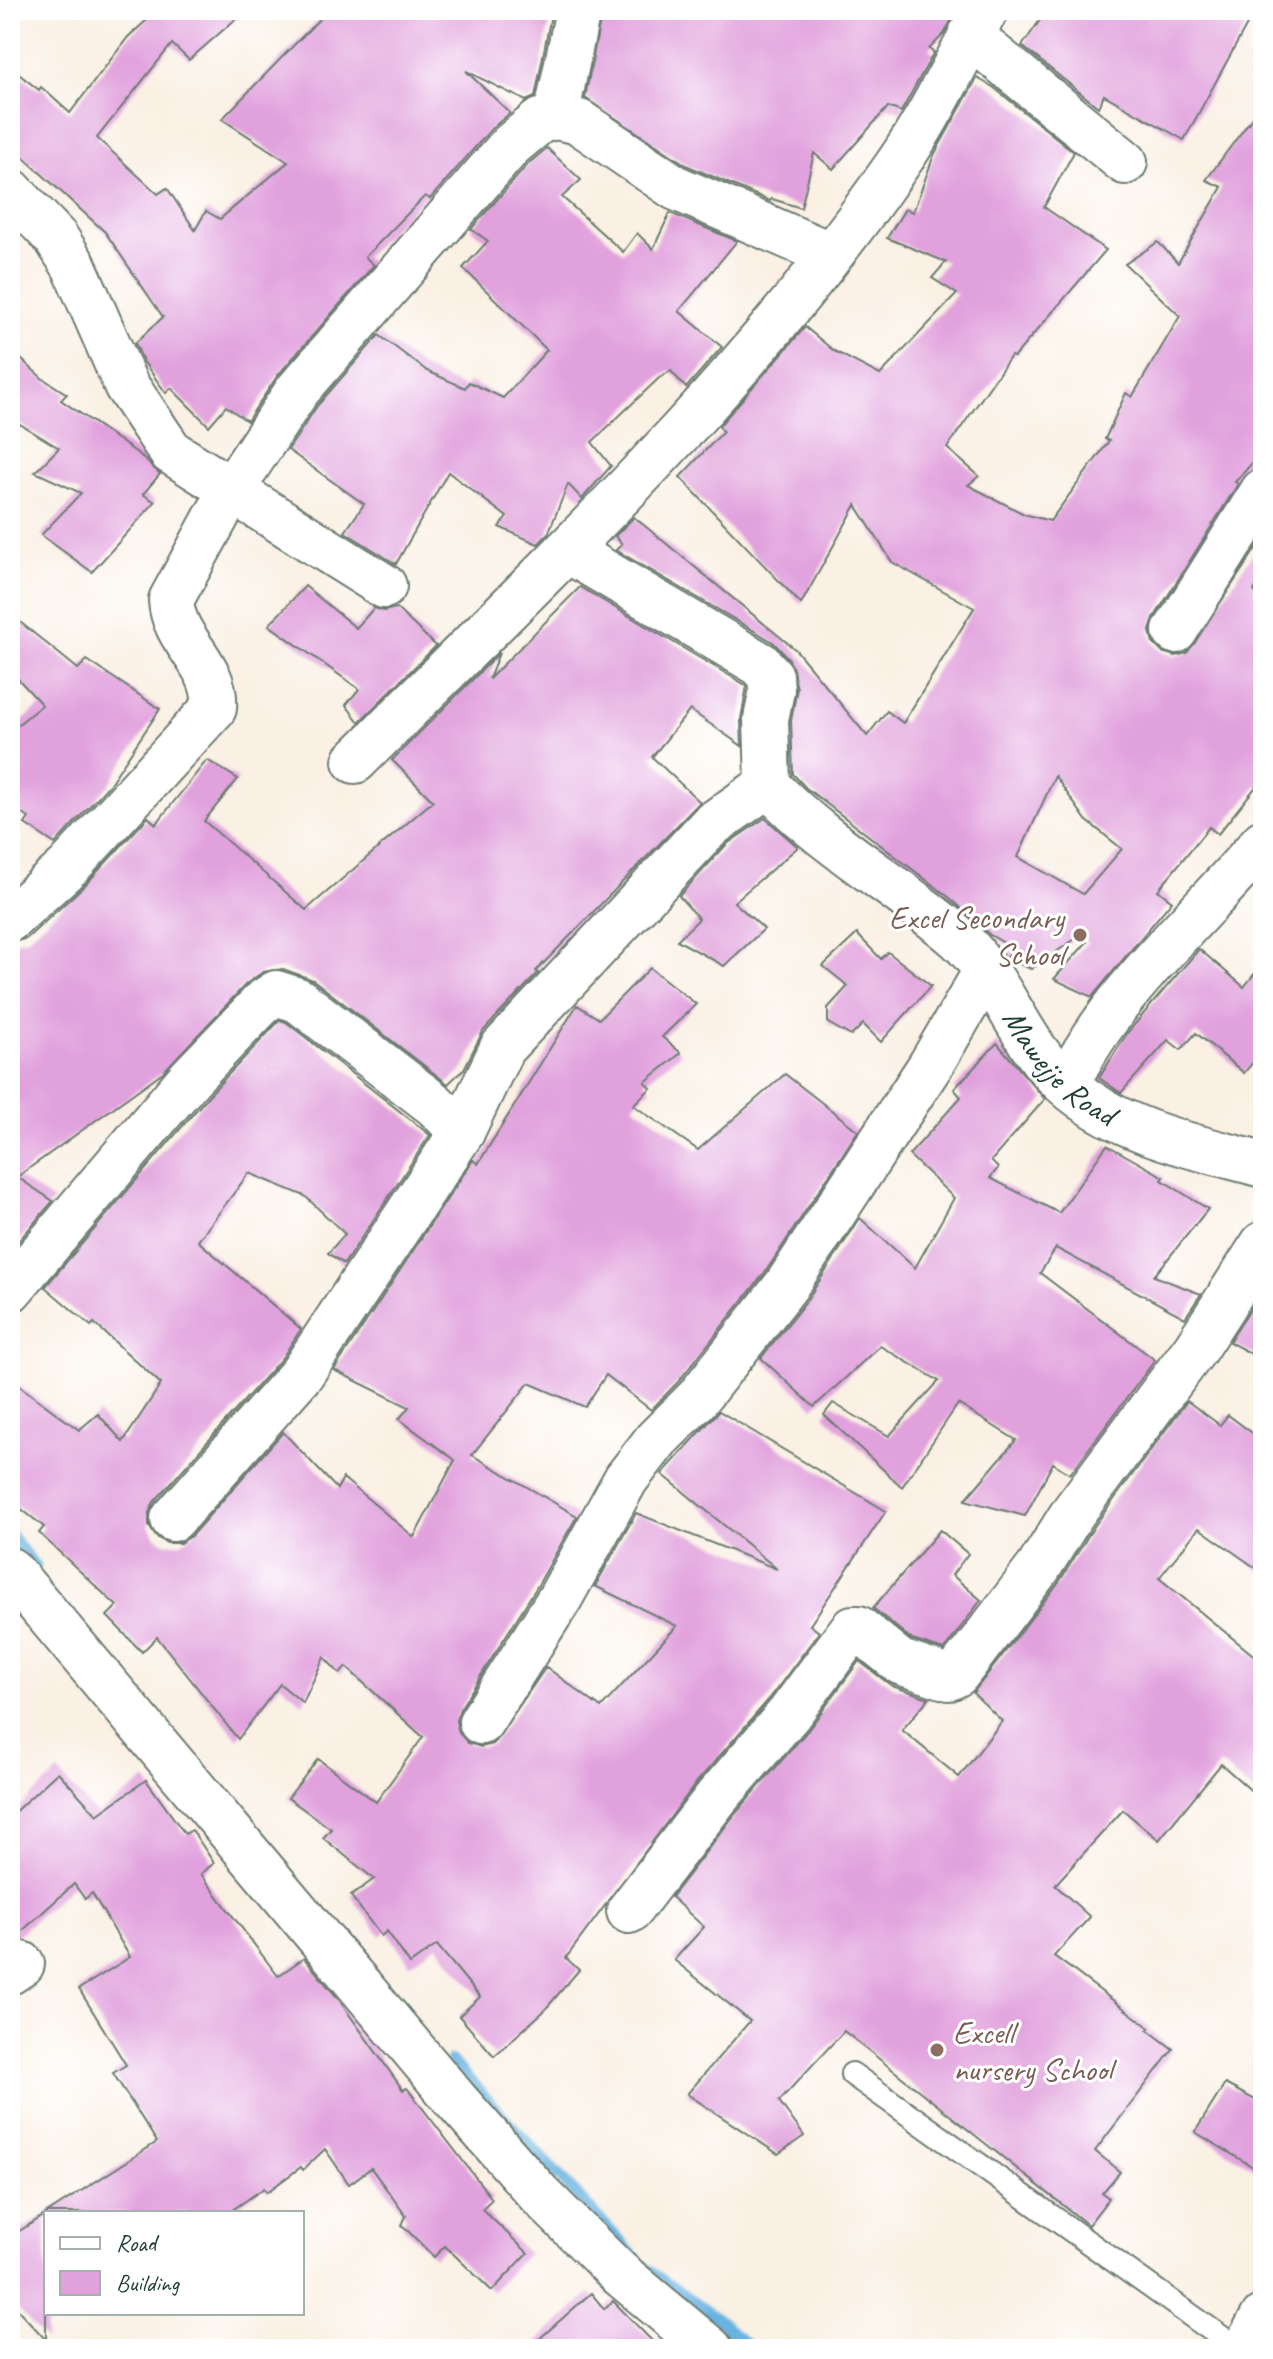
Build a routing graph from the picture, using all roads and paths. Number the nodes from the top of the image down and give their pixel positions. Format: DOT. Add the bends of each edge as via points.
graph roads {
  1 [pos="578,10"];
  2 [pos="978,23"];
  3 [pos="556,117"];
  4 [pos="1125,162"];
  5 [pos="10,190"];
  6 [pos="829,254"];
  7 [pos="1263,491"];
  8 [pos="230,492"];
  9 [pos="567,550"];
  10 [pos="384,586"];
  11 [pos="1175,631"];
  12 [pos="355,761"];
  13 [pos="768,785"];
  14 [pos="1263,842"];
  15 [pos="10,919"];
  16 [pos="986,971"];
  17 [pos="1067,1084"];
  18 [pos="462,1132"];
  19 [pos="1263,1165"];
  20 [pos="1263,1244"];
  21 [pos="10,1290"];
  22 [pos="173,1519"];
  23 [pos="10,1570"];
  24 [pos="481,1722"];
  25 [pos="629,1911"];
  26 [pos="852,2074"];
  27 [pos="1263,2317"];
  28 [pos="710,2349"];
  29 [pos="1238,2349"];
  30 [pos="1245,2349"];
  1 -- 3 [label="street"];
  2 -- 4 [label="street"];
  2 -- 6 [label="street" via="900,161"];
  3 -- 6 [label="street" via="579,122 676,188"];
  3 -- 8 [label="street" via="540,121 511,145 460,203 297,391"];
  5 -- 8 [label="street" via="56,238 74,266 126,385 151,426 171,452"];
  6 -- 9 [label="street" via="745,361"];
  7 -- 11 [label="street"];
  8 -- 10 [label="street"];
  8 -- 15 [label="street" via="171,600 177,627 212,679 214,708 69,866"];
  9 -- 12 [label="street"];
  9 -- 13 [label="street" via="771,676"];
  13 -- 16 [label="street, Mawejje Road" via="809,824 959,939"];
  13 -- 18 [label="street" via="711,825 502,1048"];
  14 -- 17 [label="street" via="1128,990 1084,1049"];
  16 -- 17 [label="street, Mawejje Road" via="1039,1055"];
  16 -- 24 [label="street" via="786,1286 626,1479 560,1598"];
  17 -- 19 [label="street, Mawejje Road" via="1103,1114 1151,1135"];
  18 -- 21 [label="street" via="435,1105 298,1000 276,993 190,1078"];
  18 -- 22 [label="street" via="302,1373"];
  20 -- 25 [label="street" via="1195,1349 957,1674 949,1678 900,1662 858,1628 848,1632 789,1714"];
  23 -- 28 [label="street" via="539,2194 619,2273"];
  26 -- 29 [label="lane"];
  27 -- 30 [label="street"];
}
